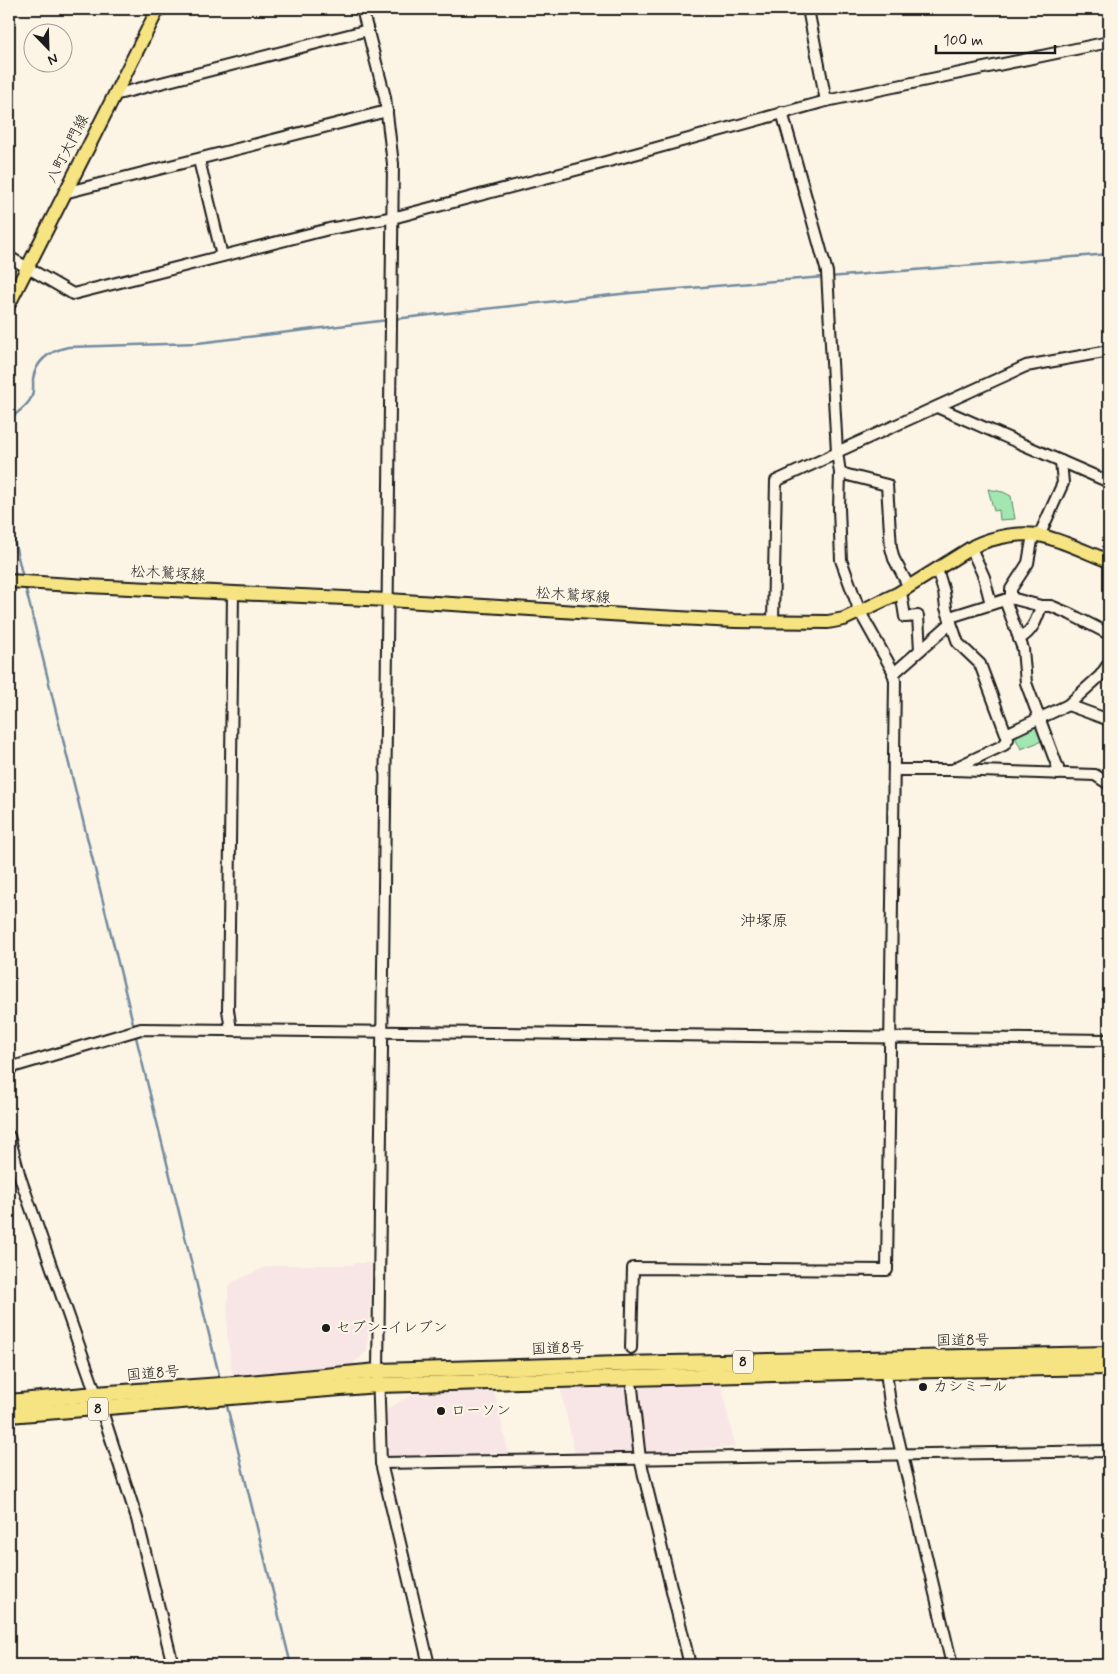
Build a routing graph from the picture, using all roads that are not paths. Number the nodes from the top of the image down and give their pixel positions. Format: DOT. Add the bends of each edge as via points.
graph roads {
  1 [pos="158,9"];
  2 [pos="362,9"];
  3 [pos="808,9"];
  4 [pos="368,30"];
  5 [pos="1109,42"];
  6 [pos="114,95"];
  7 [pos="826,101"];
  8 [pos="387,111"];
  9 [pos="782,112"];
  10 [pos="199,160"];
  11 [pos="64,193"];
  12 [pos="393,218"];
  13 [pos="222,256"];
  14 [pos="9,257"];
  15 [pos="27,267"];
  16 [pos="9,304"];
  17 [pos="1109,351"];
  18 [pos="938,407"];
  19 [pos="837,452"];
  20 [pos="1061,460"];
  21 [pos="840,473"];
  22 [pos="1109,482"];
  23 [pos="1036,535"];
  24 [pos="971,548"];
  25 [pos="1109,561"];
  26 [pos="937,569"];
  27 [pos="9,581"];
  28 [pos="905,590"];
  29 [pos="233,593"];
  30 [pos="1008,599"];
  31 [pos="388,600"];
  32 [pos="991,604"];
  33 [pos="1041,606"];
  34 [pos="860,612"];
  35 [pos="951,620"];
  36 [pos="773,621"];
  37 [pos="1109,634"];
  38 [pos="1019,639"];
  39 [pos="920,650"];
  40 [pos="1109,663"];
  41 [pos="893,674"];
  42 [pos="1068,705"];
  43 [pos="1040,718"];
  44 [pos="1109,720"];
  45 [pos="1006,734"];
  46 [pos="894,770"];
  47 [pos="953,770"];
  48 [pos="1058,774"];
  49 [pos="1109,784"];
  50 [pos="231,1030"];
  51 [pos="382,1031"];
  52 [pos="891,1038"];
  53 [pos="1109,1040"];
  54 [pos="9,1068"];
  55 [pos="9,1136"];
  56 [pos="631,1348"];
  57 [pos="1109,1354"];
  58 [pos="1109,1368"];
  59 [pos="886,1371"];
  60 [pos="378,1378"];
  61 [pos="632,1388"];
  62 [pos="96,1394"];
  63 [pos="186,1394"];
  64 [pos="9,1401"];
  65 [pos="101,1408"];
  66 [pos="9,1417"];
  67 [pos="1109,1451"];
  68 [pos="902,1455"];
  69 [pos="640,1459"];
  70 [pos="381,1463"];
  71 [pos="173,1665"];
  72 [pos="429,1665"];
  73 [pos="690,1665"];
  74 [pos="952,1665"];
  1 -- 6 [label="main road, 八町大門線"];
  2 -- 4 [label="street"];
  3 -- 7 [label="street"];
  4 -- 6 [label="street"];
  4 -- 8 [label="street"];
  5 -- 7 [label="street"];
  6 -- 11 [label="main road, 八町大門線"];
  7 -- 9 [label="street"];
  8 -- 10 [label="street"];
  8 -- 12 [label="street" via="392,149"];
  9 -- 12 [label="street"];
  9 -- 19 [label="street" via="827,272"];
  10 -- 11 [label="street"];
  10 -- 13 [label="street"];
  11 -- 15 [label="main road, 八町大門線"];
  12 -- 13 [label="street" via="329,229"];
  12 -- 31 [label="street"];
  13 -- 15 [label="street" via="73,294"];
  14 -- 15 [label="street"];
  15 -- 16 [label="main road, 八町大門線"];
  17 -- 18 [label="street" via="1026,366"];
  18 -- 19 [label="street"];
  18 -- 20 [label="street"];
  19 -- 21 [label="street"];
  19 -- 36 [label="street" via="776,480"];
  20 -- 22 [label="street"];
  20 -- 23 [label="street" via="1062,482"];
  21 -- 28 [label="street" via="887,485 891,548"];
  21 -- 34 [label="street" via="841,560"];
  23 -- 24 [label="main road, 松木鷲塚線" via="1003,536"];
  23 -- 25 [label="main road, 松木鷲塚線"];
  23 -- 30 [label="street" via="1028,563"];
  24 -- 26 [label="main road, 松木鷲塚線"];
  24 -- 32 [label="street"];
  26 -- 28 [label="main road, 松木鷲塚線"];
  26 -- 35 [label="street"];
  27 -- 29 [label="main road, 松木鷲塚線"];
  28 -- 34 [label="main road, 松木鷲塚線"];
  28 -- 39 [label="street" via="905,617 918,616"];
  29 -- 31 [label="main road, 松木鷲塚線"];
  29 -- 50 [label="street" via="228,1010"];
  30 -- 32 [label="street"];
  30 -- 33 [label="street"];
  30 -- 38 [label="street"];
  31 -- 36 [label="main road, 松木鷲塚線"];
  31 -- 51 [label="street"];
  32 -- 35 [label="street"];
  33 -- 37 [label="street" via="1051,606"];
  33 -- 38 [label="street" via="1036,621"];
  34 -- 36 [label="main road, 松木鷲塚線" via="828,622"];
  34 -- 41 [label="street"];
  35 -- 39 [label="street"];
  35 -- 45 [label="street" via="958,643 980,664"];
  38 -- 43 [label="street" via="1026,684"];
  39 -- 41 [label="street"];
  40 -- 42 [label="street" via="1100,676"];
  41 -- 46 [label="street" via="896,681"];
  42 -- 43 [label="street"];
  42 -- 44 [label="street"];
  43 -- 45 [label="street"];
  43 -- 48 [label="street"];
  45 -- 47 [label="street" via="1008,739 1004,746"];
  46 -- 47 [label="street"];
  46 -- 52 [label="street"];
  47 -- 48 [label="street"];
  48 -- 49 [label="street" via="1095,775"];
  50 -- 51 [label="street"];
  50 -- 54 [label="street" via="141,1029"];
  51 -- 52 [label="street"];
  51 -- 60 [label="street"];
  52 -- 53 [label="street"];
  52 -- 56 [label="street" via="887,1270 633,1268"];
  55 -- 62 [label="street" via="20,1177"];
  57 -- 60 [label="highway, 国道8号 / 8" via="621,1364"];
  58 -- 59 [label="highway, 国道8号 / 8"];
  59 -- 60 [label="highway, 国道8号 / 8"];
  59 -- 68 [label="street"];
  60 -- 63 [label="highway, 国道8号 / 8"];
  60 -- 70 [label="street"];
  61 -- 69 [label="street"];
  62 -- 63 [label="highway, 国道8号 / 8"];
  62 -- 64 [label="highway, 国道8号 / 8"];
  63 -- 65 [label="highway, 国道8号 / 8"];
  65 -- 66 [label="highway, 国道8号 / 8"];
  65 -- 71 [label="street" via="137,1518"];
  67 -- 68 [label="street"];
  68 -- 69 [label="street"];
  68 -- 74 [label="street"];
  69 -- 70 [label="street"];
  69 -- 73 [label="street"];
  70 -- 72 [label="street"];
}
